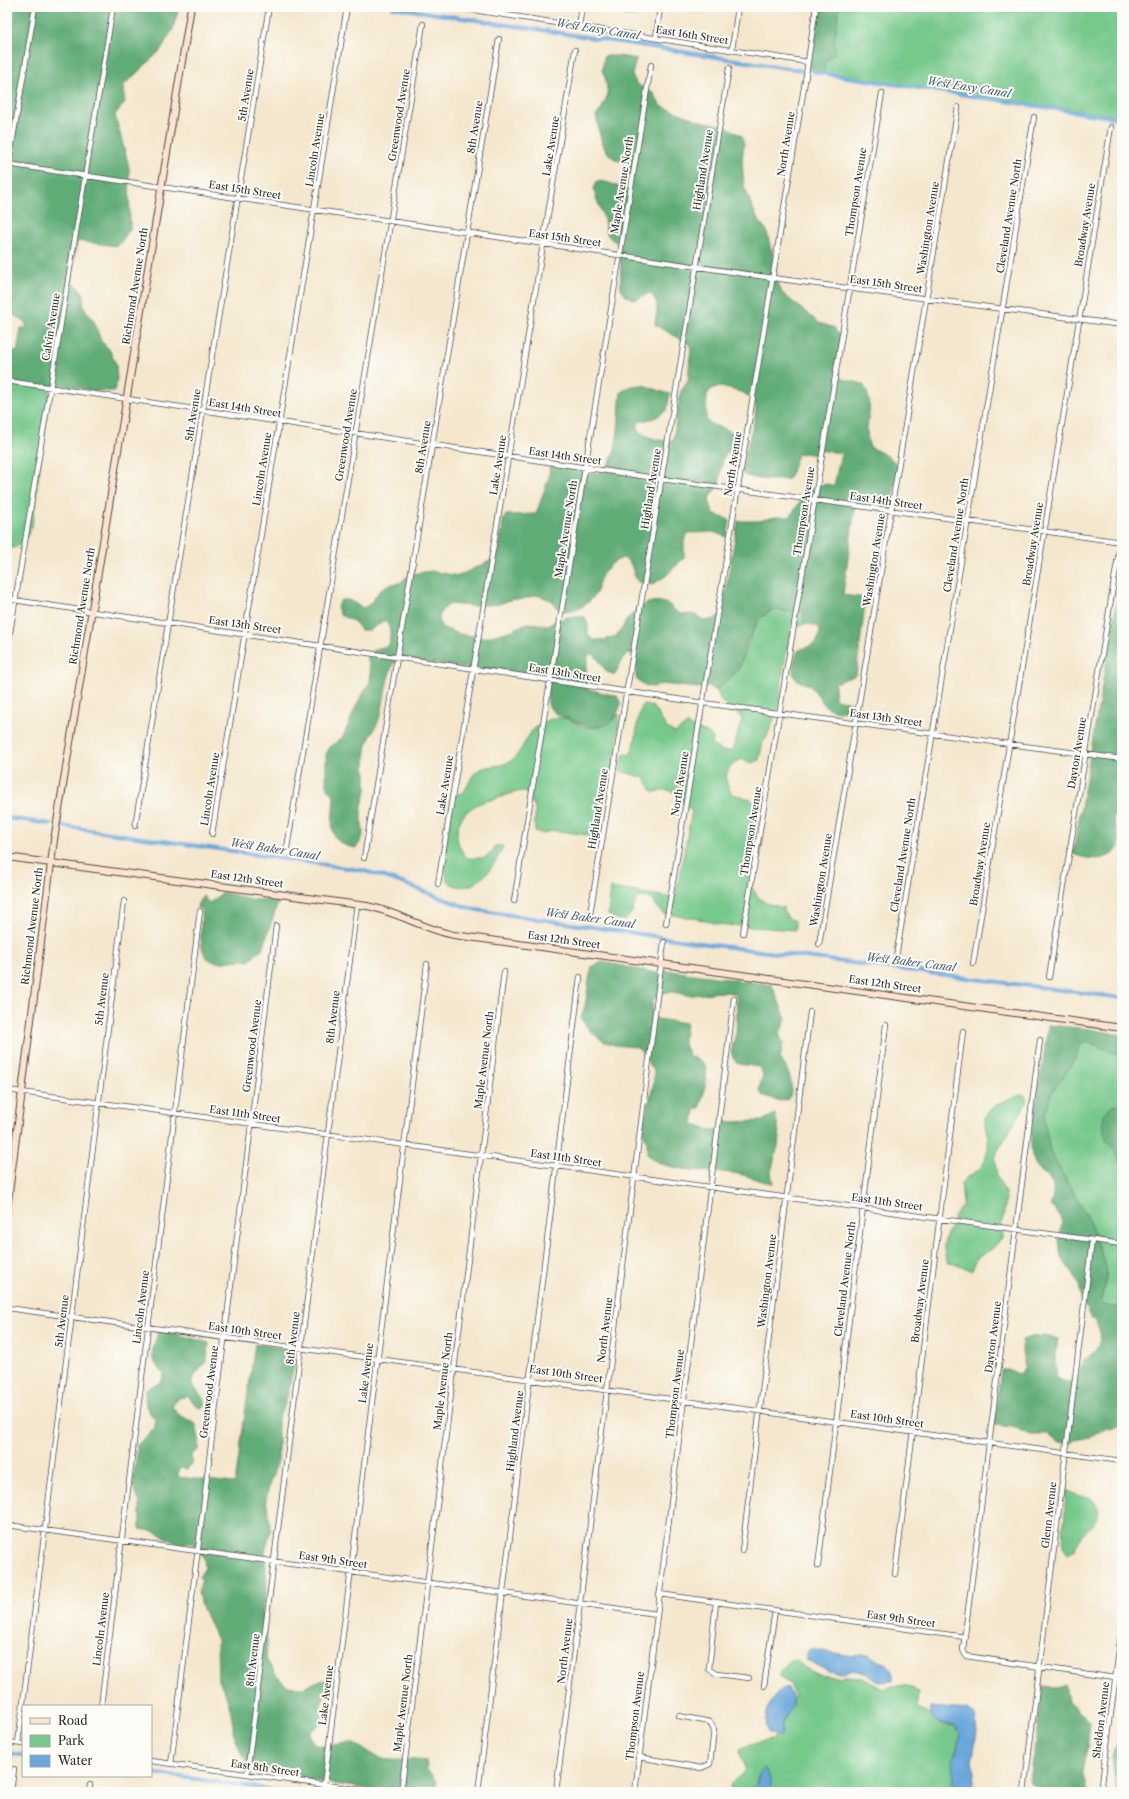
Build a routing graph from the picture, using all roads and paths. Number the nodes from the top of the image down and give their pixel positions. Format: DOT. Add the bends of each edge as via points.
graph roads {
  1 [pos="35,7"];
  2 [pos="113,7"];
  3 [pos="191,7"];
  4 [pos="269,7"];
  5 [pos="454,7"];
  6 [pos="504,7"];
  7 [pos="582,7"];
  8 [pos="660,7"];
  9 [pos="738,7"];
  10 [pos="816,7"];
  11 [pos="346,13"];
  12 [pos="503,15"];
  13 [pos="423,24"];
  14 [pos="579,26"];
  15 [pos="656,38"];
  16 [pos="499,39"];
  17 [pos="576,50"];
  18 [pos="732,50"];
  19 [pos="808,62"];
  20 [pos="651,65"];
  21 [pos="729,68"];
  22 [pos="882,93"];
  23 [pos="958,107"];
  24 [pos="1034,117"];
  25 [pos="1111,127"];
  26 [pos="8,164"];
  27 [pos="7,174"];
  28 [pos="85,175"];
  29 [pos="162,187"];
  30 [pos="238,198"];
  31 [pos="314,210"];
  32 [pos="391,221"];
  33 [pos="467,232"];
  34 [pos="544,244"];
  35 [pos="620,255"];
  36 [pos="696,267"];
  37 [pos="773,278"];
  38 [pos="849,288"];
  39 [pos="926,299"];
  40 [pos="1002,309"];
  41 [pos="1079,319"];
  42 [pos="1122,325"];
  43 [pos="7,381"];
  44 [pos="50,387"];
  45 [pos="126,399"];
  46 [pos="203,410"];
  47 [pos="279,422"];
  48 [pos="356,434"];
  49 [pos="432,445"];
  50 [pos="509,456"];
  51 [pos="585,468"];
  52 [pos="661,479"];
  53 [pos="738,490"];
  54 [pos="814,501"];
  55 [pos="891,511"];
  56 [pos="968,521"];
  57 [pos="1044,532"];
  58 [pos="1122,532"];
  59 [pos="1121,542"];
  60 [pos="7,599"];
  61 [pos="15,600"];
  62 [pos="92,611"];
  63 [pos="168,623"];
  64 [pos="244,634"];
  65 [pos="321,646"];
  66 [pos="7,651"];
  67 [pos="398,657"];
  68 [pos="474,668"];
  69 [pos="550,680"];
  70 [pos="627,691"];
  71 [pos="703,703"];
  72 [pos="779,713"];
  73 [pos="856,723"];
  74 [pos="932,733"];
  75 [pos="1009,744"];
  76 [pos="1086,754"];
  77 [pos="1122,759"];
  78 [pos="135,826"];
  79 [pos="212,834"];
  80 [pos="287,848"];
  81 [pos="7,857"];
  82 [pos="364,858"];
  83 [pos="50,863"];
  84 [pos="438,884"];
  85 [pos="124,900"];
  86 [pos="514,900"];
  87 [pos="357,904"];
  88 [pos="200,911"];
  89 [pos="590,914"];
  90 [pos="666,924"];
  91 [pos="276,926"];
  92 [pos="743,932"];
  93 [pos="664,942"];
  94 [pos="819,944"];
  95 [pos="896,957"];
  96 [pos="660,963"];
  97 [pos="427,964"];
  98 [pos="973,964"];
  99 [pos="504,972"];
  100 [pos="580,977"];
  101 [pos="1049,977"];
  102 [pos="734,998"];
  103 [pos="810,1012"];
  104 [pos="886,1025"];
  105 [pos="1122,1028"];
  106 [pos="963,1031"];
  107 [pos="1040,1040"];
  108 [pos="7,1090"];
  109 [pos="22,1092"];
  110 [pos="98,1103"];
  111 [pos="175,1113"];
  112 [pos="251,1124"];
  113 [pos="328,1134"];
  114 [pos="404,1144"];
  115 [pos="481,1155"];
  116 [pos="557,1166"];
  117 [pos="634,1176"];
  118 [pos="710,1187"];
  119 [pos="786,1197"];
  120 [pos="863,1208"];
  121 [pos="7,1209"];
  122 [pos="940,1219"];
  123 [pos="1016,1229"];
  124 [pos="1092,1240"];
  125 [pos="1122,1244"];
  126 [pos="7,1308"];
  127 [pos="71,1316"];
  128 [pos="148,1326"];
  129 [pos="225,1337"];
  130 [pos="301,1347"];
  131 [pos="377,1358"];
  132 [pos="454,1368"];
  133 [pos="531,1379"];
  134 [pos="607,1389"];
  135 [pos="684,1400"];
  136 [pos="760,1410"];
  137 [pos="836,1421"];
  138 [pos="913,1432"];
  139 [pos="989,1442"];
  140 [pos="1066,1453"];
  141 [pos="1122,1462"];
  142 [pos="7,1525"];
  143 [pos="45,1530"];
  144 [pos="121,1540"];
  145 [pos="198,1550"];
  146 [pos="742,1551"];
  147 [pos="274,1561"];
  148 [pos="818,1566"];
  149 [pos="351,1571"];
  150 [pos="895,1574"];
  151 [pos="427,1582"];
  152 [pos="504,1592"];
  153 [pos="659,1594"];
  154 [pos="580,1602"];
  155 [pos="716,1602"];
  156 [pos="775,1610"];
  157 [pos="657,1614"];
  158 [pos="1122,1626"];
  159 [pos="965,1637"];
  160 [pos="1039,1667"];
  161 [pos="749,1678"];
  162 [pos="1115,1678"];
  163 [pos="1122,1679"];
  164 [pos="764,1686"];
  165 [pos="25,1705"];
  166 [pos="101,1705"];
  167 [pos="679,1716"];
  168 [pos="7,1742"];
  169 [pos="21,1743"];
  170 [pos="639,1757"];
  171 [pos="152,1761"];
  172 [pos="171,1764"];
  173 [pos="14,1769"];
  174 [pos="247,1774"];
  175 [pos="90,1785"];
  176 [pos="324,1785"];
  177 [pos="11,1792"];
  178 [pos="89,1792"];
  179 [pos="377,1792"];
  180 [pos="401,1792"];
  181 [pos="478,1792"];
  182 [pos="556,1792"];
  183 [pos="635,1792"];
  184 [pos="1024,1792"];
  185 [pos="1101,1792"];
  1 -- 26 [label="street"];
  2 -- 28 [label="street, Calvin Avenue"];
  3 -- 29 [label="street, Richmond Avenue North"];
  4 -- 30 [label="street, 5th Avenue"];
  5 -- 12 [label="street, East 16th Street"];
  6 -- 12 [label="street"];
  7 -- 14 [label="street"];
  8 -- 15 [label="street"];
  9 -- 18 [label="street"];
  10 -- 19 [label="street, North Avenue"];
  11 -- 31 [label="street, Lincoln Avenue"];
  12 -- 14 [label="street, East 16th Street"];
  13 -- 32 [label="street, Greenwood Avenue"];
  14 -- 15 [label="street, East 16th Street"];
  15 -- 18 [label="street, East 16th Street"];
  16 -- 33 [label="street, 8th Avenue"];
  17 -- 34 [label="street, Lake Avenue"];
  18 -- 19 [label="street, East 16th Street"];
  19 -- 37 [label="street, North Avenue"];
  20 -- 35 [label="street, Maple Avenue North"];
  21 -- 36 [label="street, Highland Avenue"];
  22 -- 38 [label="street, Thompson Avenue"];
  23 -- 39 [label="street, Washington Avenue"];
  24 -- 40 [label="street, Cleveland Avenue North"];
  25 -- 41 [label="street, Broadway Avenue"];
  26 -- 27 [label="street"];
  26 -- 28 [label="street, East 15th Street"];
  28 -- 29 [label="street, East 15th Street"];
  28 -- 44 [label="street, Calvin Avenue"];
  29 -- 30 [label="street, East 15th Street"];
  29 -- 45 [label="street, Richmond Avenue North"];
  30 -- 31 [label="street, East 15th Street"];
  30 -- 46 [label="street, 5th Avenue"];
  31 -- 32 [label="street, East 15th Street"];
  31 -- 47 [label="street, Lincoln Avenue"];
  32 -- 33 [label="street, East 15th Street"];
  32 -- 48 [label="street, Greenwood Avenue"];
  33 -- 34 [label="street, East 15th Street"];
  33 -- 49 [label="street, 8th Avenue"];
  34 -- 35 [label="street, East 15th Street"];
  34 -- 50 [label="street, Lake Avenue"];
  35 -- 36 [label="street, East 15th Street"];
  35 -- 51 [label="street, Maple Avenue North"];
  36 -- 37 [label="street, East 15th Street"];
  36 -- 52 [label="street, Highland Avenue"];
  37 -- 38 [label="street, East 15th Street"];
  37 -- 53 [label="street, North Avenue"];
  38 -- 39 [label="street, East 15th Street"];
  38 -- 54 [label="street, Thompson Avenue"];
  39 -- 40 [label="street, East 15th Street"];
  39 -- 55 [label="street, Washington Avenue"];
  40 -- 41 [label="street, East 15th Street"];
  40 -- 56 [label="street, Cleveland Avenue North"];
  41 -- 42 [label="street, East 15th Street"];
  41 -- 57 [label="street, Broadway Avenue"];
  43 -- 44 [label="street, East 14th Street"];
  44 -- 45 [label="street, East 14th Street"];
  44 -- 61 [label="street, Calvin Avenue"];
  45 -- 46 [label="street, East 14th Street"];
  45 -- 62 [label="street, Richmond Avenue North"];
  46 -- 47 [label="street, East 14th Street"];
  46 -- 63 [label="street, 5th Avenue"];
  47 -- 48 [label="street, East 14th Street"];
  47 -- 64 [label="street, Lincoln Avenue"];
  48 -- 49 [label="street, East 14th Street"];
  48 -- 65 [label="street, Greenwood Avenue"];
  49 -- 50 [label="street, East 14th Street"];
  49 -- 67 [label="street, 8th Avenue"];
  50 -- 51 [label="street, East 14th Street"];
  50 -- 68 [label="street, Lake Avenue"];
  51 -- 52 [label="street, East 14th Street"];
  51 -- 69 [label="street, Maple Avenue North"];
  52 -- 53 [label="street, East 14th Street"];
  52 -- 70 [label="street, Highland Avenue"];
  53 -- 54 [label="street, East 14th Street"];
  53 -- 71 [label="street, North Avenue"];
  54 -- 55 [label="street, East 14th Street"];
  54 -- 72 [label="street, Thompson Avenue"];
  55 -- 56 [label="street, East 14th Street"];
  55 -- 73 [label="street, Washington Avenue"];
  56 -- 57 [label="street, East 14th Street"];
  56 -- 74 [label="street, Cleveland Avenue North"];
  57 -- 59 [label="street, East 14th Street"];
  57 -- 75 [label="street, Broadway Avenue"];
  58 -- 59 [label="street, Dayton Avenue"];
  59 -- 76 [label="street, Dayton Avenue"];
  60 -- 61 [label="street, East 13th Street"];
  61 -- 62 [label="street, East 13th Street"];
  61 -- 66 [label="street, Calvin Avenue"];
  62 -- 63 [label="street, East 13th Street"];
  62 -- 83 [label="street, Richmond Avenue North"];
  63 -- 64 [label="street, East 13th Street"];
  63 -- 78 [label="street, 5th Avenue"];
  64 -- 65 [label="street, East 13th Street"];
  64 -- 79 [label="street, Lincoln Avenue"];
  65 -- 67 [label="street, East 13th Street"];
  65 -- 80 [label="street, Greenwood Avenue"];
  67 -- 68 [label="street, East 13th Street"];
  67 -- 82 [label="street, 8th Avenue"];
  68 -- 69 [label="street, East 13th Street"];
  68 -- 84 [label="street, Lake Avenue"];
  69 -- 70 [label="street, East 13th Street"];
  69 -- 86 [label="street, Maple Avenue North"];
  70 -- 71 [label="street, East 13th Street"];
  70 -- 89 [label="street, Highland Avenue"];
  71 -- 72 [label="street, East 13th Street"];
  71 -- 90 [label="street, North Avenue"];
  72 -- 73 [label="street, East 13th Street"];
  72 -- 92 [label="street, Thompson Avenue"];
  73 -- 74 [label="street, East 13th Street"];
  73 -- 94 [label="street, Washington Avenue"];
  74 -- 75 [label="street, East 13th Street"];
  74 -- 95 [label="street, Cleveland Avenue North"];
  75 -- 76 [label="street, East 13th Street"];
  75 -- 98 [label="street, Broadway Avenue"];
  76 -- 77 [label="street, East 13th Street"];
  76 -- 101 [label="street, Dayton Avenue"];
  81 -- 83 [label="street, East 12th Street"];
  83 -- 87 [label="street, East 12th Street"];
  83 -- 109 [label="street, Richmond Avenue North"];
  85 -- 110 [label="street, 5th Avenue"];
  87 -- 96 [label="street, East 12th Street" via="385,910 439,932"];
  87 -- 113 [label="street, 8th Avenue"];
  88 -- 111 [label="street, Lincoln Avenue"];
  91 -- 112 [label="street, Greenwood Avenue"];
  93 -- 96 [label="street, North Avenue"];
  96 -- 105 [label="street, East 12th Street"];
  96 -- 117 [label="street, North Avenue"];
  97 -- 114 [label="street, Lake Avenue"];
  99 -- 115 [label="street, Maple Avenue North"];
  100 -- 116 [label="street, Highland Avenue"];
  102 -- 118 [label="street, Thompson Avenue"];
  103 -- 119 [label="street, Washington Avenue"];
  104 -- 120 [label="street, Cleveland Avenue North"];
  106 -- 122 [label="street, Broadway Avenue"];
  107 -- 123 [label="street, Dayton Avenue"];
  108 -- 109 [label="street, East 11th Street"];
  109 -- 110 [label="street, East 11th Street"];
  109 -- 121 [label="street, Richmond Avenue North"];
  110 -- 111 [label="street, East 11th Street"];
  110 -- 127 [label="street, 5th Avenue"];
  111 -- 112 [label="street, East 11th Street"];
  111 -- 128 [label="street, Lincoln Avenue"];
  112 -- 113 [label="street, East 11th Street"];
  112 -- 129 [label="street, Greenwood Avenue"];
  113 -- 114 [label="street, East 11th Street"];
  113 -- 130 [label="street, 8th Avenue"];
  114 -- 115 [label="street, East 11th Street"];
  114 -- 131 [label="street, Lake Avenue"];
  115 -- 116 [label="street, East 11th Street"];
  115 -- 132 [label="street, Maple Avenue North"];
  116 -- 117 [label="street, East 11th Street"];
  116 -- 133 [label="street, Highland Avenue"];
  117 -- 118 [label="street, East 11th Street"];
  117 -- 134 [label="street, North Avenue"];
  118 -- 119 [label="street, East 11th Street"];
  118 -- 135 [label="street, Thompson Avenue"];
  119 -- 120 [label="street, East 11th Street"];
  119 -- 136 [label="street, Washington Avenue"];
  120 -- 122 [label="street, East 11th Street"];
  120 -- 137 [label="street, Cleveland Avenue North"];
  122 -- 123 [label="street, East 11th Street"];
  122 -- 138 [label="street, Broadway Avenue"];
  123 -- 124 [label="street, East 11th Street"];
  123 -- 139 [label="street, Dayton Avenue"];
  124 -- 125 [label="street, East 11th Street"];
  124 -- 140 [label="street, Glenn Avenue"];
  126 -- 127 [label="street, East 10th Street"];
  127 -- 128 [label="street, East 10th Street"];
  127 -- 143 [label="street, 5th Avenue"];
  128 -- 129 [label="street, East 10th Street"];
  128 -- 144 [label="street, Lincoln Avenue"];
  129 -- 130 [label="street, East 10th Street"];
  129 -- 145 [label="street, Greenwood Avenue"];
  130 -- 131 [label="street, East 10th Street"];
  130 -- 147 [label="street, 8th Avenue"];
  131 -- 132 [label="street, East 10th Street"];
  131 -- 149 [label="street, Lake Avenue"];
  132 -- 133 [label="street, East 10th Street"];
  132 -- 151 [label="street, Maple Avenue North"];
  133 -- 134 [label="street, East 10th Street"];
  133 -- 152 [label="street, Highland Avenue"];
  134 -- 135 [label="street, East 10th Street"];
  134 -- 154 [label="street, North Avenue"];
  135 -- 136 [label="street, East 10th Street"];
  135 -- 153 [label="street, Thompson Avenue"];
  136 -- 137 [label="street, East 10th Street"];
  136 -- 146 [label="street, Washington Avenue"];
  137 -- 138 [label="street, East 10th Street"];
  137 -- 148 [label="street, Cleveland Avenue North"];
  138 -- 139 [label="street, East 10th Street"];
  138 -- 150 [label="street, Broadway Avenue"];
  139 -- 140 [label="street, East 10th Street"];
  139 -- 159 [label="street, Dayton Avenue"];
  140 -- 141 [label="street, East 10th Street"];
  140 -- 160 [label="street, Glenn Avenue"];
  142 -- 143 [label="street, East 9th Street"];
  143 -- 144 [label="street, East 9th Street"];
  143 -- 165 [label="street, 5th Avenue"];
  144 -- 145 [label="street, East 9th Street"];
  144 -- 166 [label="street, Lincoln Avenue"];
  145 -- 147 [label="street, East 9th Street"];
  145 -- 172 [label="street, Greenwood Avenue"];
  147 -- 149 [label="street, East 9th Street"];
  147 -- 174 [label="street, 8th Avenue"];
  149 -- 151 [label="street, East 9th Street"];
  149 -- 176 [label="street, Lake Avenue"];
  151 -- 152 [label="street, East 9th Street"];
  151 -- 180 [label="street, Maple Avenue North"];
  152 -- 154 [label="street, East 9th Street"];
  152 -- 181 [label="street, Highland Avenue"];
  153 -- 155 [label="street, East 9th Street"];
  153 -- 157 [label="street, Thompson Avenue"];
  154 -- 157 [label="street, East 9th Street"];
  154 -- 182 [label="street, North Avenue"];
  155 -- 156 [label="street, East 9th Street"];
  155 -- 161 [label="street" via="709,1669 717,1674"];
  156 -- 159 [label="street, East 9th Street"];
  156 -- 164 [label="street"];
  157 -- 170 [label="street, Thompson Avenue"];
  158 -- 162 [label="street, Sheldon Avenue"];
  159 -- 160 [label="street" via="963,1650 966,1656"];
  160 -- 162 [label="street"];
  160 -- 184 [label="street, Glenn Avenue"];
  162 -- 163 [label="street"];
  162 -- 185 [label="street, Sheldon Avenue"];
  167 -- 170 [label="street" via="710,1722 714,1729 710,1764 701,1768"];
  168 -- 169 [label="street"];
  170 -- 183 [label="street, Thompson Avenue"];
  171 -- 172 [label="street, East 8th Street"];
  172 -- 174 [label="street, East 8th Street"];
  173 -- 177 [label="street"];
  174 -- 176 [label="street, East 8th Street"];
  175 -- 178 [label="street"];
  176 -- 179 [label="street, East 8th Street"];
}
